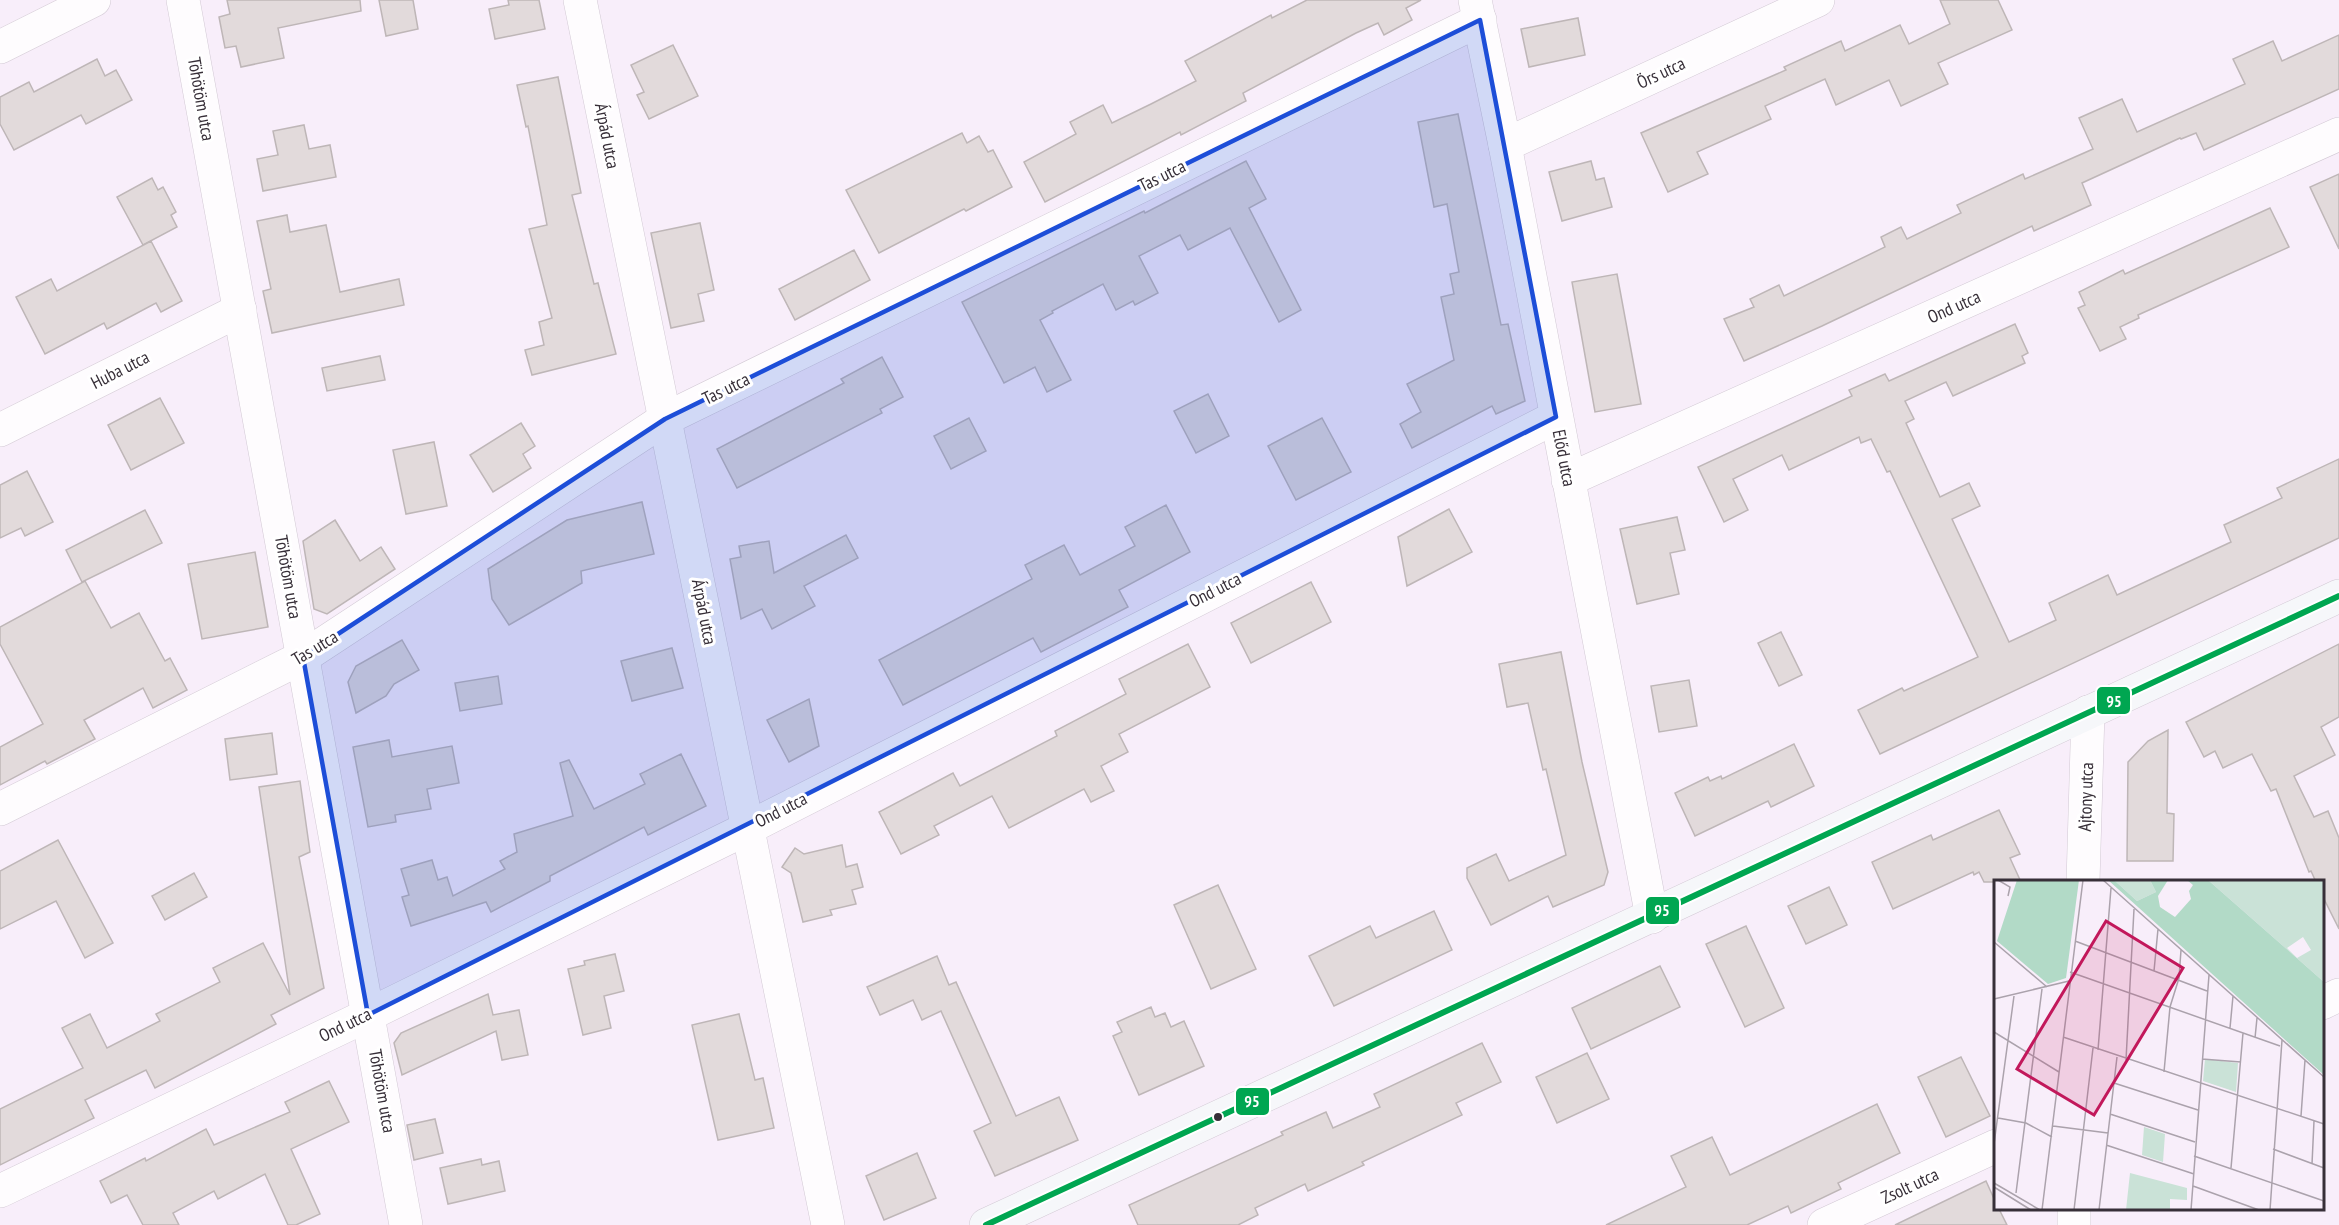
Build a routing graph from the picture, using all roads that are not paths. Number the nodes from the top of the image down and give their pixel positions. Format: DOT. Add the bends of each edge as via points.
graph roads {
  1 [pos="94,0"];
  2 [pos="183,0"];
  3 [pos="580,0"];
  4 [pos="1818,0"];
  5 [pos="1478,10"];
  6 [pos="0,47"];
  7 [pos="2339,134"];
  8 [pos="1505,145"];
  9 [pos="240,310"];
  10 [pos="1556,417"];
  11 [pos="665,419"];
  12 [pos="0,430"];
  13 [pos="1568,480"];
  14 [pos="2339,596"];
  15 [pos="303,657"];
  16 [pos="2088,712"];
  17 [pos="0,809"];
  18 [pos="748,828"];
  19 [pos="2083,880"];
  20 [pos="1652,917"];
  21 [pos="2339,995"];
  22 [pos="2324,1002"];
  23 [pos="368,1015"];
  24 [pos="1994,1146"];
  25 [pos="0,1191"];
  26 [pos="406,1225"];
  27 [pos="828,1225"];
  28 [pos="986,1225"];
  29 [pos="1824,1225"];
  1 -- 6 [label="street"];
  2 -- 9 [label="street, Töhötöm utca"];
  3 -- 11 [label="street, Árpád utca"];
  4 -- 8 [label="street, Örs utca"];
  5 -- 8 [label="street, Előd utca"];
  5 -- 11 [label="street, Tas utca"];
  7 -- 13 [label="street, Ond utca"];
  8 -- 10 [label="street, Előd utca"];
  9 -- 12 [label="street, Huba utca"];
  9 -- 15 [label="street, Töhötöm utca"];
  10 -- 13 [label="street, Előd utca"];
  10 -- 18 [label="street, Ond utca"];
  11 -- 15 [label="street, Tas utca"];
  11 -- 18 [label="street, Árpád utca"];
  13 -- 20 [label="street, Előd utca"];
  14 -- 16 [label="street"];
  15 -- 17 [label="street, Tas utca"];
  15 -- 23 [label="street, Töhötöm utca"];
  16 -- 19 [label="street, Ajtony utca"];
  16 -- 20 [label="street"];
  18 -- 23 [label="street, Ond utca"];
  18 -- 27 [label="street, Árpád utca"];
  20 -- 28 [label="street"];
  21 -- 22 [label="street"];
  23 -- 25 [label="street, Ond utca"];
  23 -- 26 [label="street, Töhötöm utca"];
  24 -- 29 [label="street, Zsolt utca"];
}
